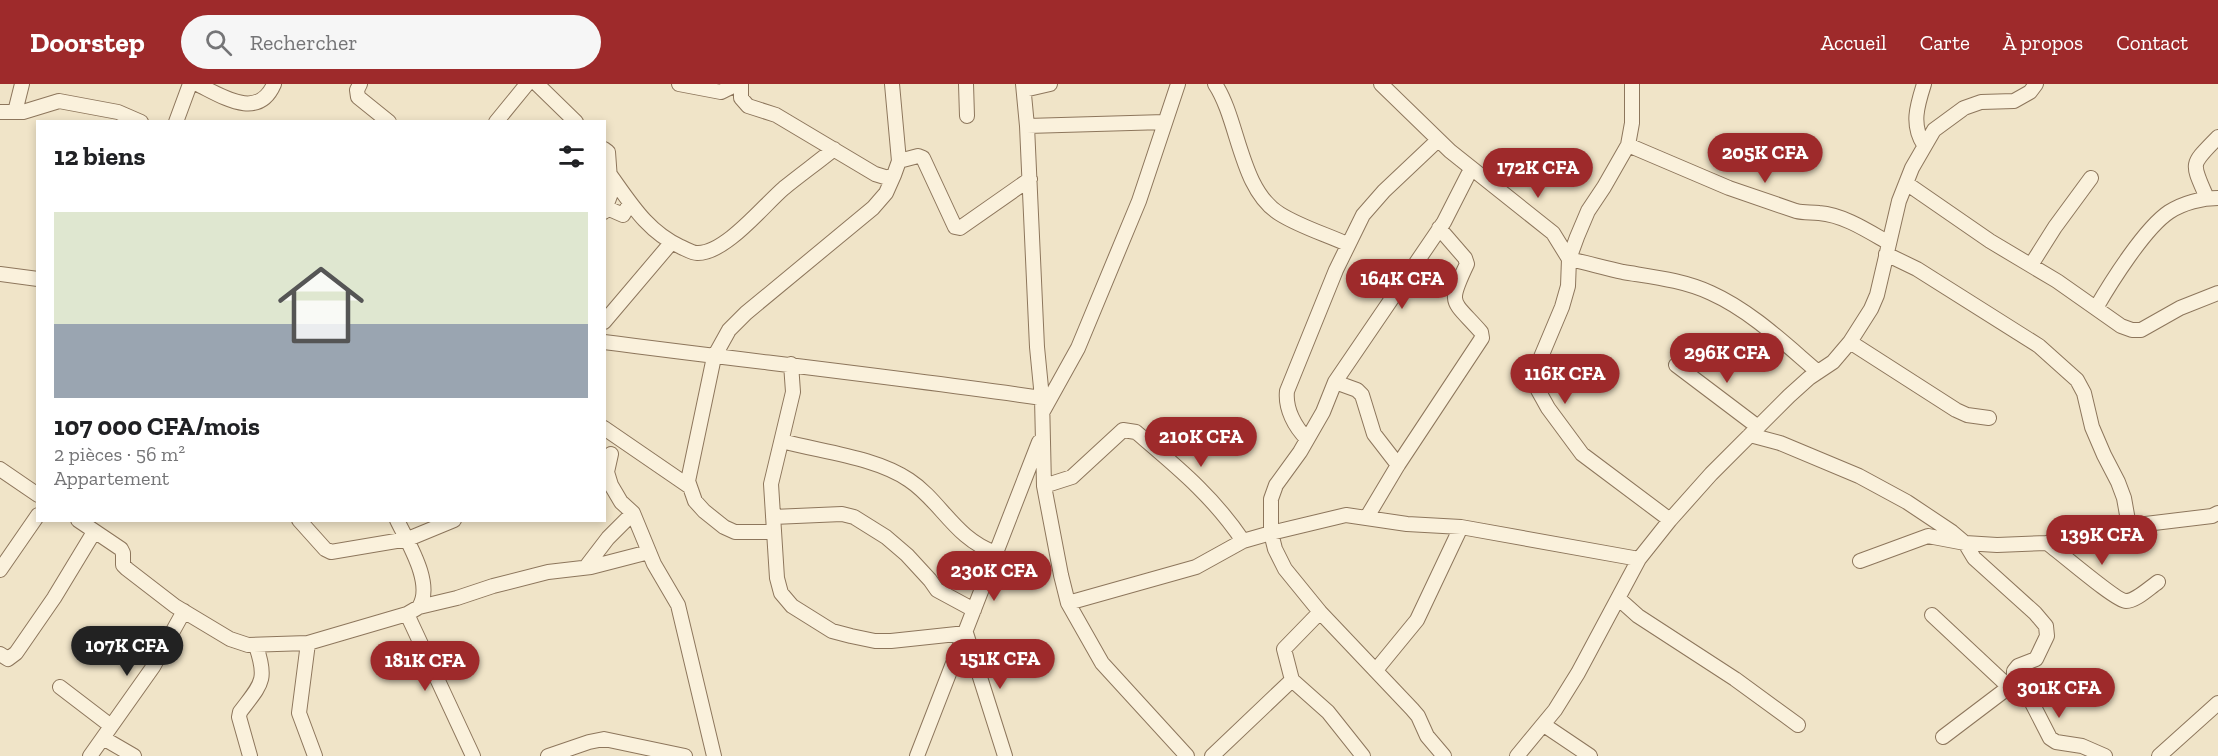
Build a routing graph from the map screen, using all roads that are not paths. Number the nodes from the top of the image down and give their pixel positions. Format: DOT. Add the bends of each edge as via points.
graph roads {
  1 [pos="22,84"];
  2 [pos="190,84"];
  3 [pos="197,84"];
  4 [pos="274,84"];
  5 [pos="360,84"];
  6 [pos="527,84"];
  7 [pos="537,84"];
  8 [pos="679,84"];
  9 [pos="737,84"];
  10 [pos="741,84"];
  11 [pos="892,84"];
  12 [pos="966,84"];
  13 [pos="1050,84"];
  14 [pos="1178,84"];
  15 [pos="1215,84"];
  16 [pos="1381,84"];
  17 [pos="1632,84"];
  18 [pos="1924,84"];
  19 [pos="2036,84"];
  20 [pos="1024,87"];
  21 [pos="0,112"];
  22 [pos="19,112"];
  23 [pos="967,116"];
  24 [pos="36,120"];
  25 [pos="136,120"];
  26 [pos="177,120"];
  27 [pos="387,120"];
  28 [pos="498,120"];
  29 [pos="574,120"];
  30 [pos="1165,122"];
  31 [pos="1027,126"];
  32 [pos="2218,137"];
  33 [pos="1438,140"];
  34 [pos="1628,145"];
  35 [pos="1924,145"];
  36 [pos="834,149"];
  37 [pos="606,150"];
  38 [pos="899,161"];
  39 [pos="1471,169"];
  40 [pos="894,175"];
  41 [pos="611,177"];
  42 [pos="2091,178"];
  43 [pos="1030,179"];
  44 [pos="1906,183"];
  45 [pos="2213,198"];
  46 [pos="630,203"];
  47 [pos="606,210"];
  48 [pos="1439,228"];
  49 [pos="671,243"];
  50 [pos="1347,244"];
  51 [pos="1888,248"];
  52 [pos="1569,259"];
  53 [pos="2031,265"];
  54 [pos="0,274"];
  55 [pos="36,279"];
  56 [pos="2218,293"];
  57 [pos="2096,308"];
  58 [pos="606,320"];
  59 [pos="606,342"];
  60 [pos="1850,342"];
  61 [pos="714,357"];
  62 [pos="791,364"];
  63 [pos="1676,365"];
  64 [pos="1818,372"];
  65 [pos="1335,382"];
  66 [pos="1042,398"];
  67 [pos="1042,413"];
  68 [pos="1989,418"];
  69 [pos="606,430"];
  70 [pos="1754,431"];
  71 [pos="1041,435"];
  72 [pos="1307,439"];
  73 [pos="782,441"];
  74 [pos="624,443"];
  75 [pos="608,457"];
  76 [pos="1398,465"];
  77 [pos="0,469"];
  78 [pos="1044,486"];
  79 [pos="690,487"];
  80 [pos="36,494"];
  81 [pos="633,513"];
  82 [pos="2218,513"];
  83 [pos="773,517"];
  84 [pos="1367,517"];
  85 [pos="36,518"];
  86 [pos="1670,520"];
  87 [pos="81,522"];
  88 [pos="301,522"];
  89 [pos="398,522"];
  90 [pos="449,522"];
  91 [pos="2129,526"];
  92 [pos="1461,527"];
  93 [pos="94,531"];
  94 [pos="774,532"];
  95 [pos="1271,533"];
  96 [pos="408,539"];
  97 [pos="1243,541"];
  98 [pos="1965,543"];
  99 [pos="2047,543"];
  100 [pos="649,552"];
  101 [pos="996,553"];
  102 [pos="1639,559"];
  103 [pos="1860,561"];
  104 [pos="585,568"];
  105 [pos="0,570"];
  106 [pos="2158,582"];
  107 [pos="1619,599"];
  108 [pos="1068,603"];
  109 [pos="974,610"];
  110 [pos="184,611"];
  111 [pos="413,611"];
  112 [pos="1320,612"];
  113 [pos="1932,615"];
  114 [pos="966,633"];
  115 [pos="308,643"];
  116 [pos="256,646"];
  117 [pos="0,654"];
  118 [pos="1376,670"];
  119 [pos="1292,680"];
  120 [pos="2011,684"];
  121 [pos="60,687"];
  122 [pos="2218,703"];
  123 [pos="1544,725"];
  124 [pos="1798,725"];
  125 [pos="107,732"];
  126 [pos="1943,737"];
  127 [pos="90,756"];
  128 [pos="134,756"];
  129 [pos="250,756"];
  130 [pos="315,756"];
  131 [pos="473,756"];
  132 [pos="551,756"];
  133 [pos="685,756"];
  134 [pos="714,756"];
  135 [pos="917,756"];
  136 [pos="1005,756"];
  137 [pos="1187,756"];
  138 [pos="1212,756"];
  139 [pos="1363,756"];
  140 [pos="1444,756"];
  141 [pos="1517,756"];
  142 [pos="1590,756"];
  143 [pos="2105,756"];
  144 [pos="2159,756"];
  1 -- 22 [label="street"];
  2 -- 26 [label="street"];
  3 -- 4 [label="street" via="247,104 269,94"];
  5 -- 27 [label="street" via="358,97"];
  6 -- 28 [label="street"];
  7 -- 29 [label="street"];
  8 -- 9 [label="street" via="721,92"];
  10 -- 36 [label="street" via="741,98 748,106 776,115"];
  11 -- 38 [label="street"];
  12 -- 23 [label="street"];
  13 -- 20 [label="street"];
  14 -- 30 [label="street"];
  15 -- 50 [label="street" via="1251,178 1263,198 1278,213"];
  16 -- 33 [label="street"];
  17 -- 34 [label="street"];
  18 -- 35 [label="street" via="1916,128"];
  19 -- 35 [label="street" via="2014,101 1981,102 1964,108 1934,130"];
  20 -- 31 [label="street"];
  21 -- 22 [label="street"];
  22 -- 24 [label="street"];
  22 -- 25 [label="street" via="59,101 118,112"];
  30 -- 31 [label="street"];
  30 -- 67 [label="street" via="1139,201 1078,348"];
  31 -- 43 [label="street"];
  32 -- 45 [label="street" via="2196,162 2195,169"];
  33 -- 39 [label="street"];
  33 -- 50 [label="street" via="1384,191"];
  34 -- 51 [label="street" via="1729,189 1796,211 1819,213 1858,225"];
  34 -- 52 [label="street" via="1588,211"];
  35 -- 44 [label="street"];
  36 -- 40 [label="street" via="875,174"];
  36 -- 49 [label="street" via="784,188 736,235 712,250 695,254"];
  37 -- 41 [label="street"];
  38 -- 40 [label="street"];
  38 -- 43 [label="street" via="923,158 955,227 960,228"];
  39 -- 48 [label="street"];
  39 -- 52 [label="street" via="1553,233"];
  40 -- 61 [label="street" via="873,208 729,330"];
  41 -- 46 [label="street"];
  41 -- 47 [label="street"];
  42 -- 53 [label="street"];
  43 -- 66 [label="street"];
  44 -- 51 [label="street"];
  44 -- 53 [label="street"];
  45 -- 57 [label="street" via="2170,212 2154,225"];
  46 -- 47 [label="street" via="623,215"];
  46 -- 49 [label="street" via="655,232"];
  48 -- 65 [label="street"];
  48 -- 76 [label="street" via="1465,258 1467,264 1453,294 1482,338"];
  49 -- 58 [label="street"];
  50 -- 72 [label="street" via="1287,391 1292,418"];
  51 -- 60 [label="street" via="1871,309"];
  51 -- 91 [label="street" via="2039,346 2077,380 2092,427 2124,498"];
  52 -- 64 [label="street" via="1659,277 1712,293 1750,316"];
  52 -- 86 [label="street" via="1562,307 1540,357 1538,390 1582,454"];
  53 -- 57 [label="street"];
  54 -- 55 [label="street"];
  56 -- 57 [label="street" via="2141,330 2121,326"];
  59 -- 61 [label="street"];
  60 -- 64 [label="street"];
  60 -- 68 [label="street" via="1956,410"];
  61 -- 62 [label="street"];
  61 -- 79 [label="street" via="688,481"];
  62 -- 66 [label="street"];
  62 -- 73 [label="street" via="794,392"];
  63 -- 70 [label="street"];
  64 -- 70 [label="street"];
  65 -- 72 [label="street"];
  65 -- 76 [label="street" via="1362,395 1374,434"];
  66 -- 67 [label="street"];
  67 -- 71 [label="street"];
  69 -- 74 [label="street"];
  70 -- 86 [label="street"];
  70 -- 98 [label="street" via="1881,487"];
  71 -- 78 [label="street"];
  71 -- 101 [label="street"];
  72 -- 95 [label="street" via="1276,485 1271,500"];
  73 -- 83 [label="street" via="771,484"];
  73 -- 101 [label="street" via="856,458 909,480 952,524"];
  74 -- 75 [label="street"];
  74 -- 79 [label="street"];
  75 -- 81 [label="street" via="608,478 621,502"];
  76 -- 84 [label="street"];
  77 -- 80 [label="street"];
  78 -- 97 [label="street" via="1072,477 1114,437 1130,429 1207,495"];
  78 -- 108 [label="street"];
  79 -- 94 [label="street" via="704,512 724,527 735,532"];
  81 -- 100 [label="street"];
  81 -- 104 [label="street"];
  82 -- 91 [label="street"];
  83 -- 94 [label="street"];
  83 -- 109 [label="street" via="842,514 854,518 907,555 937,590"];
  84 -- 92 [label="street"];
  84 -- 95 [label="street" via="1346,515"];
  85 -- 105 [label="street"];
  86 -- 102 [label="street"];
  87 -- 93 [label="street"];
  88 -- 96 [label="street" via="331,552"];
  89 -- 96 [label="street"];
  90 -- 96 [label="street"];
  91 -- 99 [label="street"];
  92 -- 102 [label="street"];
  92 -- 118 [label="street" via="1417,620"];
  93 -- 110 [label="street" via="122,549 127,570"];
  93 -- 117 [label="street" via="16,653 8,660"];
  94 -- 114 [label="street" via="781,593 792,606 832,631 876,641"];
  95 -- 97 [label="street"];
  95 -- 112 [label="street" via="1285,568"];
  96 -- 111 [label="street" via="424,591 423,600"];
  97 -- 108 [label="street" via="1196,567"];
  98 -- 99 [label="street"];
  98 -- 103 [label="street" via="1928,536"];
  98 -- 120 [label="street" via="1974,558 2046,626 2043,648 2036,658 2018,666"];
  99 -- 106 [label="street" via="2124,601 2132,600"];
  100 -- 104 [label="street"];
  100 -- 134 [label="street" via="678,605"];
  101 -- 109 [label="street"];
  102 -- 107 [label="street"];
  104 -- 111 [label="street" via="548,572"];
  107 -- 123 [label="street"];
  107 -- 124 [label="street"];
  108 -- 137 [label="street" via="1102,663"];
  109 -- 114 [label="street"];
  110 -- 116 [label="street" via="230,639"];
  110 -- 125 [label="street" via="153,667"];
  111 -- 115 [label="street"];
  111 -- 131 [label="street"];
  112 -- 118 [label="street"];
  112 -- 119 [label="street" via="1284,649"];
  113 -- 120 [label="street"];
  114 -- 135 [label="street"];
  114 -- 136 [label="street"];
  115 -- 116 [label="street"];
  115 -- 130 [label="street" via="298,713"];
  116 -- 129 [label="street" via="262,680 239,717"];
  118 -- 140 [label="street" via="1418,716 1427,736"];
  119 -- 138 [label="street"];
  119 -- 139 [label="street" via="1328,712"];
  120 -- 126 [label="street"];
  120 -- 143 [label="street" via="2030,699 2050,738"];
  121 -- 125 [label="street"];
  122 -- 144 [label="street"];
  123 -- 141 [label="street"];
  123 -- 142 [label="street"];
  125 -- 127 [label="street"];
  125 -- 128 [label="street"];
  132 -- 133 [label="street" via="604,739"];
}
